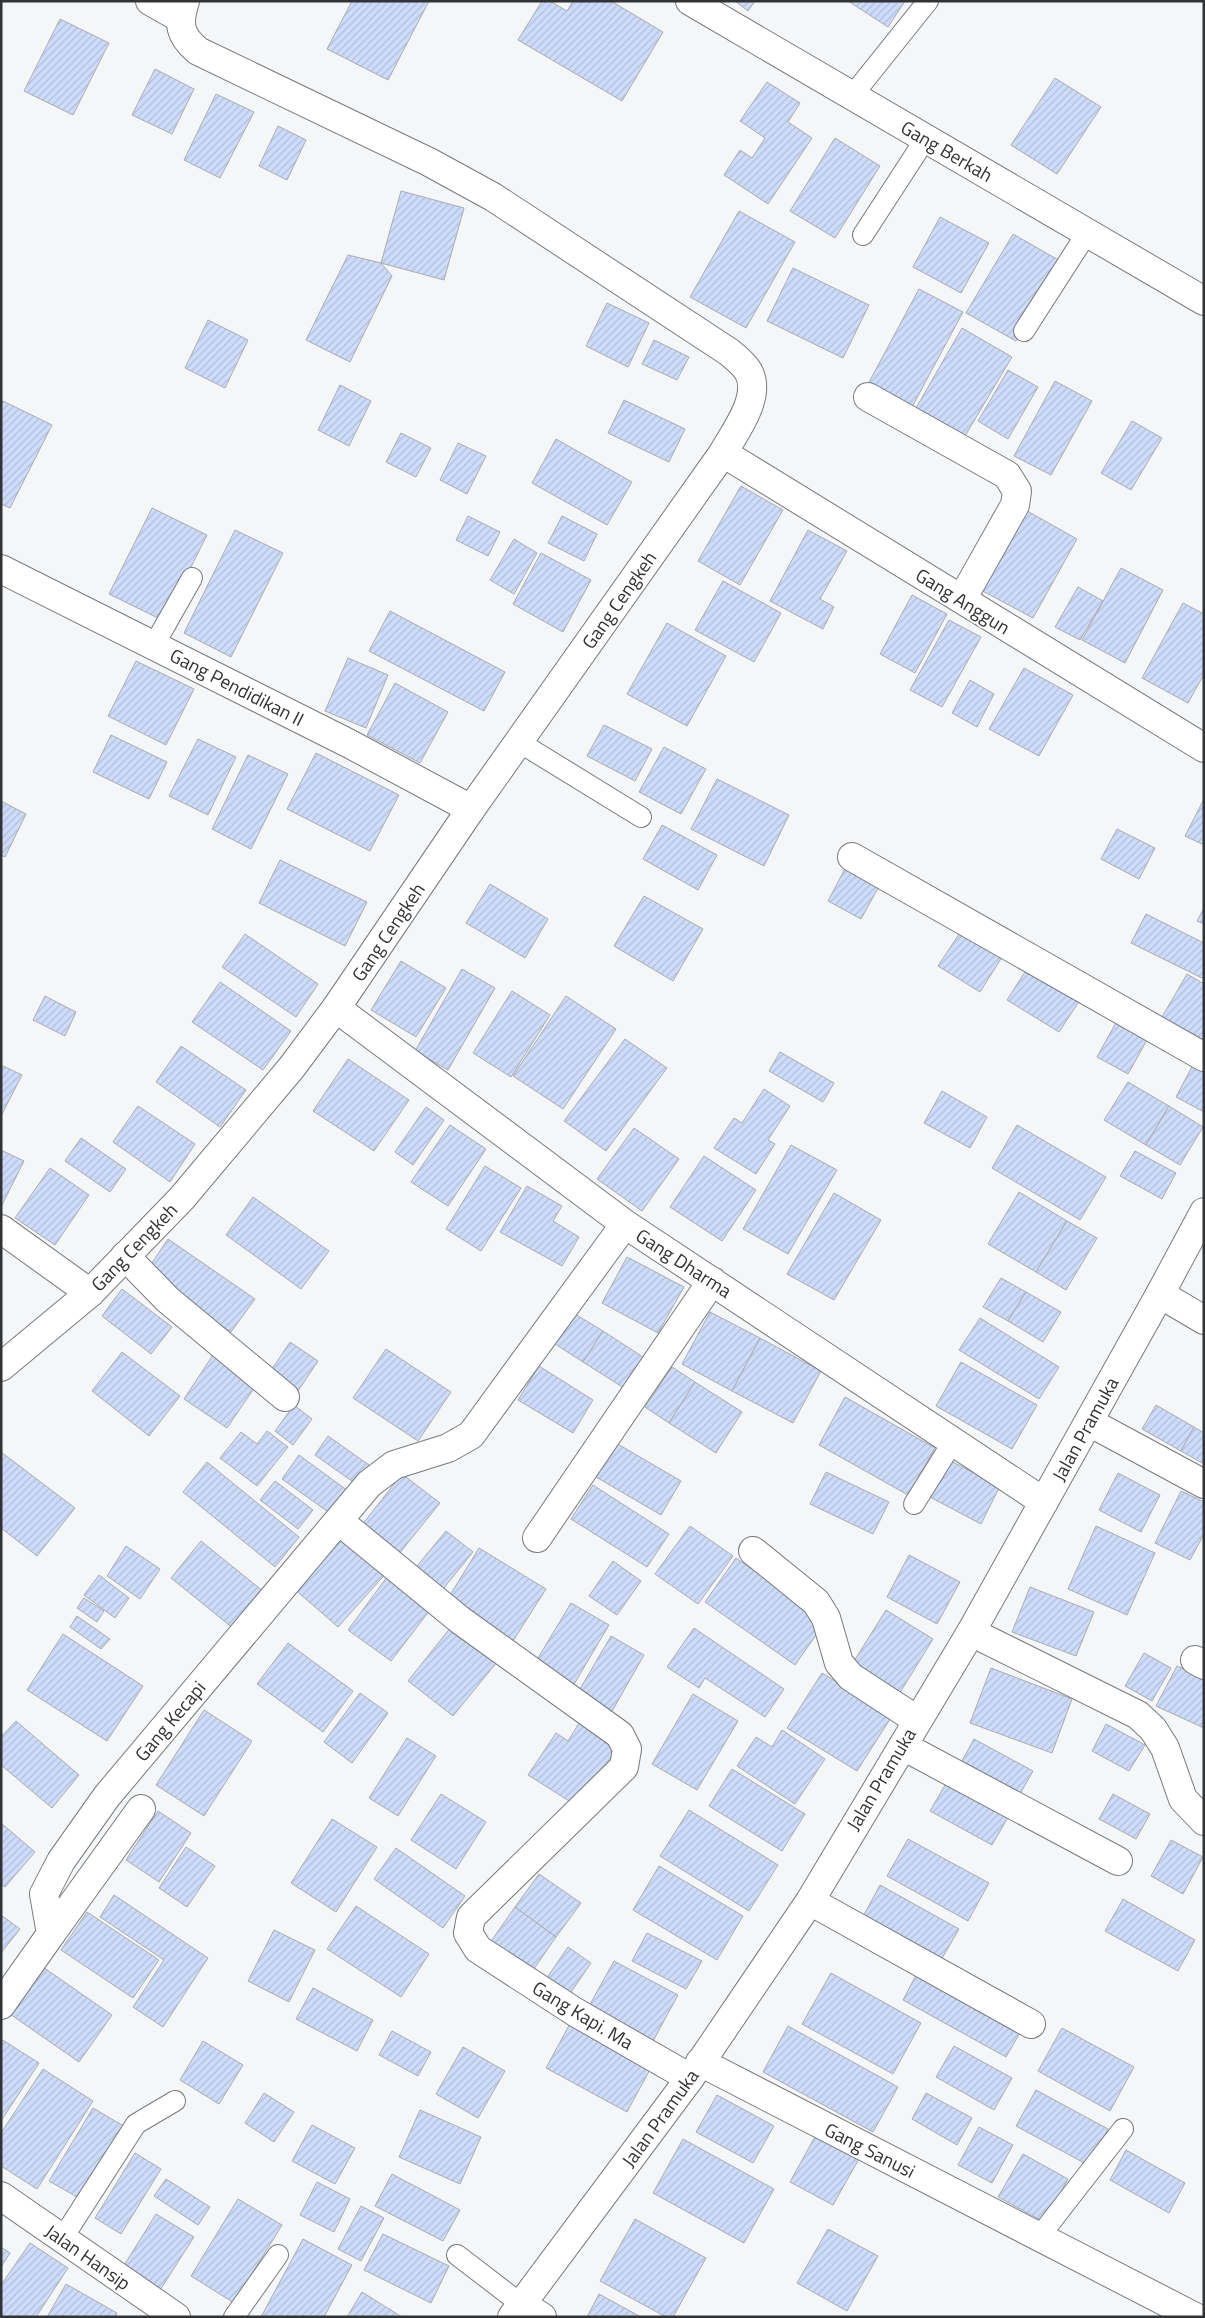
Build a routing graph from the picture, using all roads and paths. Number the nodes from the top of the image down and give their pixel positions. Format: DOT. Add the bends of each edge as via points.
graph roads {
  1 [pos="150,1"];
  2 [pos="690,1"];
  3 [pos="928,1"];
  4 [pos="182,10"];
  5 [pos="852,96"];
  6 [pos="926,138"];
  7 [pos="1087,233"];
  8 [pos="863,234"];
  9 [pos="1204,301"];
  10 [pos="1024,331"];
  11 [pos="868,397"];
  12 [pos="723,453"];
  13 [pos="1,568"];
  14 [pos="192,578"];
  15 [pos="962,599"];
  16 [pos="154,645"];
  17 [pos="519,742"];
  18 [pos="1204,748"];
  19 [pos="471,809"];
  20 [pos="641,818"];
  21 [pos="852,857"];
  22 [pos="336,1008"];
  23 [pos="1204,1057"];
  24 [pos="1204,1212"];
  25 [pos="625,1224"];
  26 [pos="1,1229"];
  27 [pos="125,1256"];
  28 [pos="712,1281"];
  29 [pos="90,1293"];
  30 [pos="1160,1294"];
  31 [pos="1204,1320"];
  32 [pos="1,1367"];
  33 [pos="285,1397"];
  34 [pos="1089,1422"];
  35 [pos="954,1440"];
  36 [pos="1204,1484"];
  37 [pos="1044,1502"];
  38 [pos="914,1504"];
  39 [pos="339,1520"];
  40 [pos="537,1538"];
  41 [pos="752,1551"];
  42 [pos="971,1632"];
  43 [pos="917,1720"];
  44 [pos="903,1746"];
  45 [pos="141,1809"];
  46 [pos="1204,1822"];
  47 [pos="1118,1861"];
  48 [pos="810,1901"];
  49 [pos="50,1934"];
  50 [pos="1,2005"];
  51 [pos="1031,2024"];
  52 [pos="695,2070"];
  53 [pos="175,2101"];
  54 [pos="1123,2129"];
  55 [pos="1,2196"];
  56 [pos="1039,2238"];
  57 [pos="62,2239"];
  58 [pos="278,2255"];
  59 [pos="457,2255"];
  60 [pos="525,2312"];
  61 [pos="176,2317"];
  62 [pos="234,2317"];
  63 [pos="1195,2317"];
  1 -- 4 [label="street"];
  2 -- 5 [label="street, Gang Berkah"];
  3 -- 5 [label="lane"];
  4 -- 12 [label="street, Gang Cengkeh" via="184,39 198,51 429,162 493,197 729,352 749,372 751,398 747,412"];
  5 -- 6 [label="street, Gang Berkah"];
  6 -- 7 [label="street, Gang Berkah"];
  6 -- 8 [label="lane"];
  7 -- 9 [label="street, Gang Berkah"];
  7 -- 10 [label="lane"];
  11 -- 15 [label="street" via="1007,475 1017,491 1015,504"];
  12 -- 15 [label="street, Gang Anggun"];
  12 -- 17 [label="street, Gang Cengkeh"];
  13 -- 16 [label="street, Gang Pendidikan II"];
  14 -- 16 [label="lane"];
  15 -- 18 [label="street, Gang Anggun"];
  16 -- 19 [label="street, Gang Pendidikan II"];
  17 -- 19 [label="street, Gang Cengkeh"];
  17 -- 20 [label="lane"];
  19 -- 22 [label="street, Gang Cengkeh"];
  21 -- 23 [label="street"];
  22 -- 25 [label="street, Gang Dharma"];
  22 -- 27 [label="street, Gang Cengkeh" via="182,1198"];
  24 -- 30 [label="street, Jalan Pramuka"];
  25 -- 28 [label="street, Gang Dharma"];
  25 -- 39 [label="street, Gang Kecapi" via="471,1434 448,1448 394,1466 369,1484"];
  26 -- 29 [label="street"];
  27 -- 29 [label="street, Gang Cengkeh"];
  27 -- 33 [label="street" via="168,1300"];
  28 -- 35 [label="street, Gang Dharma"];
  28 -- 40 [label="street"];
  29 -- 32 [label="street, Gang Cengkeh"];
  30 -- 31 [label="street"];
  30 -- 34 [label="street, Jalan Pramuka"];
  34 -- 36 [label="street"];
  34 -- 37 [label="street, Jalan Pramuka"];
  35 -- 37 [label="street, Gang Dharma"];
  35 -- 38 [label="lane"];
  37 -- 42 [label="street, Jalan Pramuka"];
  39 -- 49 [label="street, Gang Kecapi" via="107,1796 61,1861 44,1894"];
  39 -- 52 [label="street, Gang Kapi. Ma" via="460,1620 620,1736 626,1749 624,1767 471,1917 468,1933 478,1949 575,2012"];
  41 -- 43 [label="street" via="816,1602 826,1618 839,1663 851,1677"];
  42 -- 43 [label="street, Jalan Pramuka"];
  42 -- 46 [label="street" via="1138,1715 1154,1729 1165,1748 1183,1799"];
  43 -- 44 [label="street, Jalan Pramuka"];
  44 -- 47 [label="street"];
  44 -- 48 [label="street, Jalan Pramuka"];
  45 -- 49 [label="street"];
  48 -- 51 [label="street"];
  48 -- 52 [label="street, Jalan Pramuka"];
  49 -- 50 [label="street"];
  52 -- 56 [label="street, Gang Sanusi"];
  52 -- 60 [label="street, Jalan Pramuka"];
  53 -- 57 [label="lane" via="136,2124"];
  54 -- 56 [label="lane"];
  55 -- 57 [label="street, Jalan Hansip"];
  56 -- 63 [label="street, Gang Sanusi"];
  57 -- 61 [label="street, Jalan Hansip"];
  58 -- 62 [label="lane"];
  59 -- 60 [label="lane"];
}
